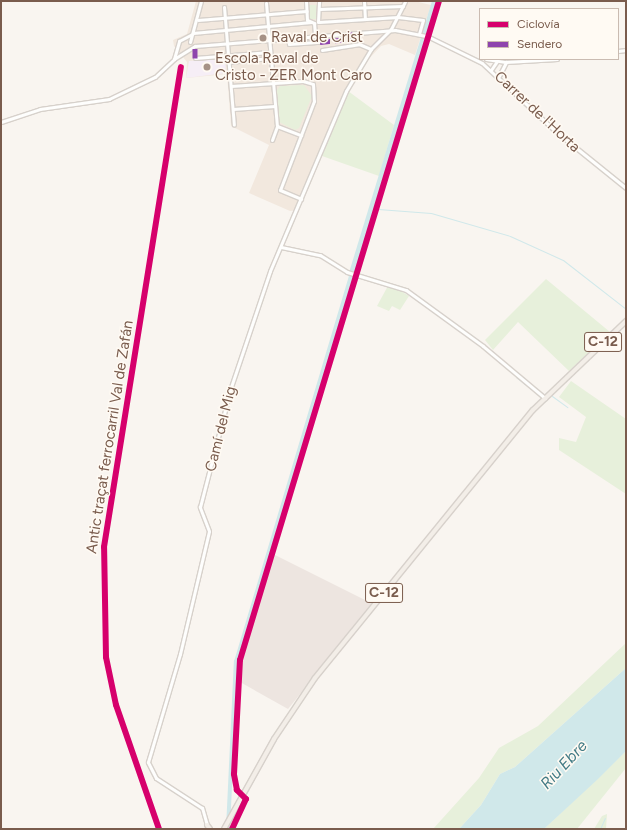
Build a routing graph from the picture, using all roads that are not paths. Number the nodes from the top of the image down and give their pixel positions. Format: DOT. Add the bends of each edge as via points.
graph roads {
  1 [pos="201,1"];
  2 [pos="306,1"];
  3 [pos="319,1"];
  4 [pos="364,1"];
  5 [pos="405,1"];
  6 [pos="266,3"];
  7 [pos="224,6"];
  8 [pos="403,6"];
  9 [pos="365,7"];
  10 [pos="320,9"];
  11 [pos="307,12"];
  12 [pos="266,14"];
  13 [pos="398,16"];
  14 [pos="225,18"];
  15 [pos="365,19"];
  16 [pos="198,20"];
  17 [pos="319,22"];
  18 [pos="313,23"];
  19 [pos="267,26"];
  20 [pos="226,30"];
  21 [pos="391,30"];
  22 [pos="192,33"];
  23 [pos="420,34"];
  24 [pos="317,35"];
  25 [pos="288,37"];
  26 [pos="183,39"];
  27 [pos="268,39"];
  28 [pos="227,42"];
  29 [pos="190,43"];
  30 [pos="200,45"];
  31 [pos="178,47"];
  32 [pos="190,48"];
  33 [pos="371,49"];
  34 [pos="322,50"];
  35 [pos="185,52"];
  36 [pos="270,52"];
  37 [pos="469,55"];
  38 [pos="228,56"];
  39 [pos="479,57"];
  40 [pos="195,58"];
  41 [pos="270,58"];
  42 [pos="174,59"];
  43 [pos="492,60"];
  44 [pos="540,60"];
  45 [pos="497,61"];
  46 [pos="228,62"];
  47 [pos="506,62"];
  48 [pos="500,67"];
  49 [pos="492,70"];
  50 [pos="499,77"];
  51 [pos="273,83"];
  52 [pos="231,86"];
  53 [pos="275,106"];
  54 [pos="233,109"];
  55 [pos="1,122"];
  56 [pos="234,125"];
  57 [pos="277,126"];
  58 [pos="301,135"];
  59 [pos="272,140"];
  60 [pos="626,188"];
  61 [pos="301,198"];
  62 [pos="281,247"];
  63 [pos="626,321"];
  64 [pos="545,398"];
  65 [pos="208,828"];
  66 [pos="224,829"];
  1 -- 16 [label="street"];
  2 -- 11 [label="street"];
  3 -- 10 [label="street"];
  4 -- 9 [label="street"];
  5 -- 8 [label="street, Camí del Mig"];
  6 -- 12 [label="street"];
  7 -- 14 [label="street"];
  8 -- 9 [label="street"];
  8 -- 13 [label="street, Camí del Mig"];
  9 -- 10 [label="street"];
  9 -- 15 [label="street"];
  10 -- 17 [label="street"];
  11 -- 12 [label="street"];
  11 -- 18 [label="street"];
  12 -- 14 [label="street"];
  12 -- 19 [label="street"];
  13 -- 15 [label="street"];
  13 -- 21 [label="street, Camí del Mig"];
  13 -- 23 [label="street" via="422,20"];
  14 -- 16 [label="street"];
  14 -- 20 [label="street"];
  15 -- 17 [label="street"];
  16 -- 22 [label="street"];
  17 -- 18 [label="street"];
  18 -- 19 [label="street"];
  18 -- 24 [label="street"];
  19 -- 20 [label="street"];
  19 -- 27 [label="street"];
  20 -- 22 [label="street"];
  20 -- 28 [label="street"];
  21 -- 23 [label="street, Carrer de l'Horta"];
  21 -- 24 [label="street, Carrer de l'Horta"];
  21 -- 33 [label="street, Camí del Mig"];
  22 -- 26 [label="street"];
  22 -- 29 [label="street"];
  23 -- 37 [label="street, Carrer de l'Horta"];
  24 -- 25 [label="street, Carrer de l'Horta"];
  24 -- 25 [label="street" via="320,42 289,44"];
  25 -- 27 [label="street, Carrer de l'Horta"];
  26 -- 29 [label="street"];
  26 -- 31 [label="street"];
  27 -- 28 [label="street, Carrer de l'Horta"];
  27 -- 36 [label="street"];
  28 -- 30 [label="street, Carrer de l'Horta"];
  28 -- 38 [label="street"];
  29 -- 30 [label="street"];
  29 -- 32 [label="street"];
  30 -- 32 [label="street"];
  31 -- 35 [label="street"];
  31 -- 42 [label="street"];
  32 -- 35 [label="street"];
  33 -- 34 [label="street" via="359,44"];
  33 -- 61 [label="street, Camí del Mig" via="346,91"];
  35 -- 42 [label="street"];
  36 -- 38 [label="street"];
  36 -- 41 [label="street"];
  37 -- 39 [label="street"];
  37 -- 49 [label="street, Carrer de l'Horta"];
  38 -- 40 [label="street"];
  38 -- 46 [label="street"];
  41 -- 46 [label="street"];
  41 -- 51 [label="street"];
  42 -- 55 [label="street" via="152,79 103,101 40,109"];
  43 -- 45 [label="street"];
  44 -- 47 [label="street"];
  45 -- 47 [label="street"];
  45 -- 49 [label="street"];
  46 -- 52 [label="street"];
  47 -- 48 [label="street"];
  48 -- 49 [label="street"];
  48 -- 50 [label="street"];
  49 -- 50 [label="street, Carrer de l'Horta"];
  50 -- 60 [label="street, Carrer de l'Horta" via="554,130"];
  51 -- 52 [label="street"];
  51 -- 53 [label="street"];
  51 -- 58 [label="street" via="313,84 314,101"];
  52 -- 54 [label="street"];
  53 -- 54 [label="street"];
  53 -- 57 [label="street"];
  54 -- 56 [label="street"];
  57 -- 58 [label="street"];
  57 -- 59 [label="street"];
  58 -- 61 [label="street" via="280,190"];
  61 -- 62 [label="street, Camí del Mig"];
  62 -- 64 [label="street" via="320,255 349,273 406,290 483,346"];
  62 -- 65 [label="street, Camí del Mig" via="264,287 216,441 200,508 209,531 180,654 148,762 156,778 202,808"];
  63 -- 64 [label="main road, C-12"];
  64 -- 66 [label="main road, C-12" via="315,678 274,739"];
}
